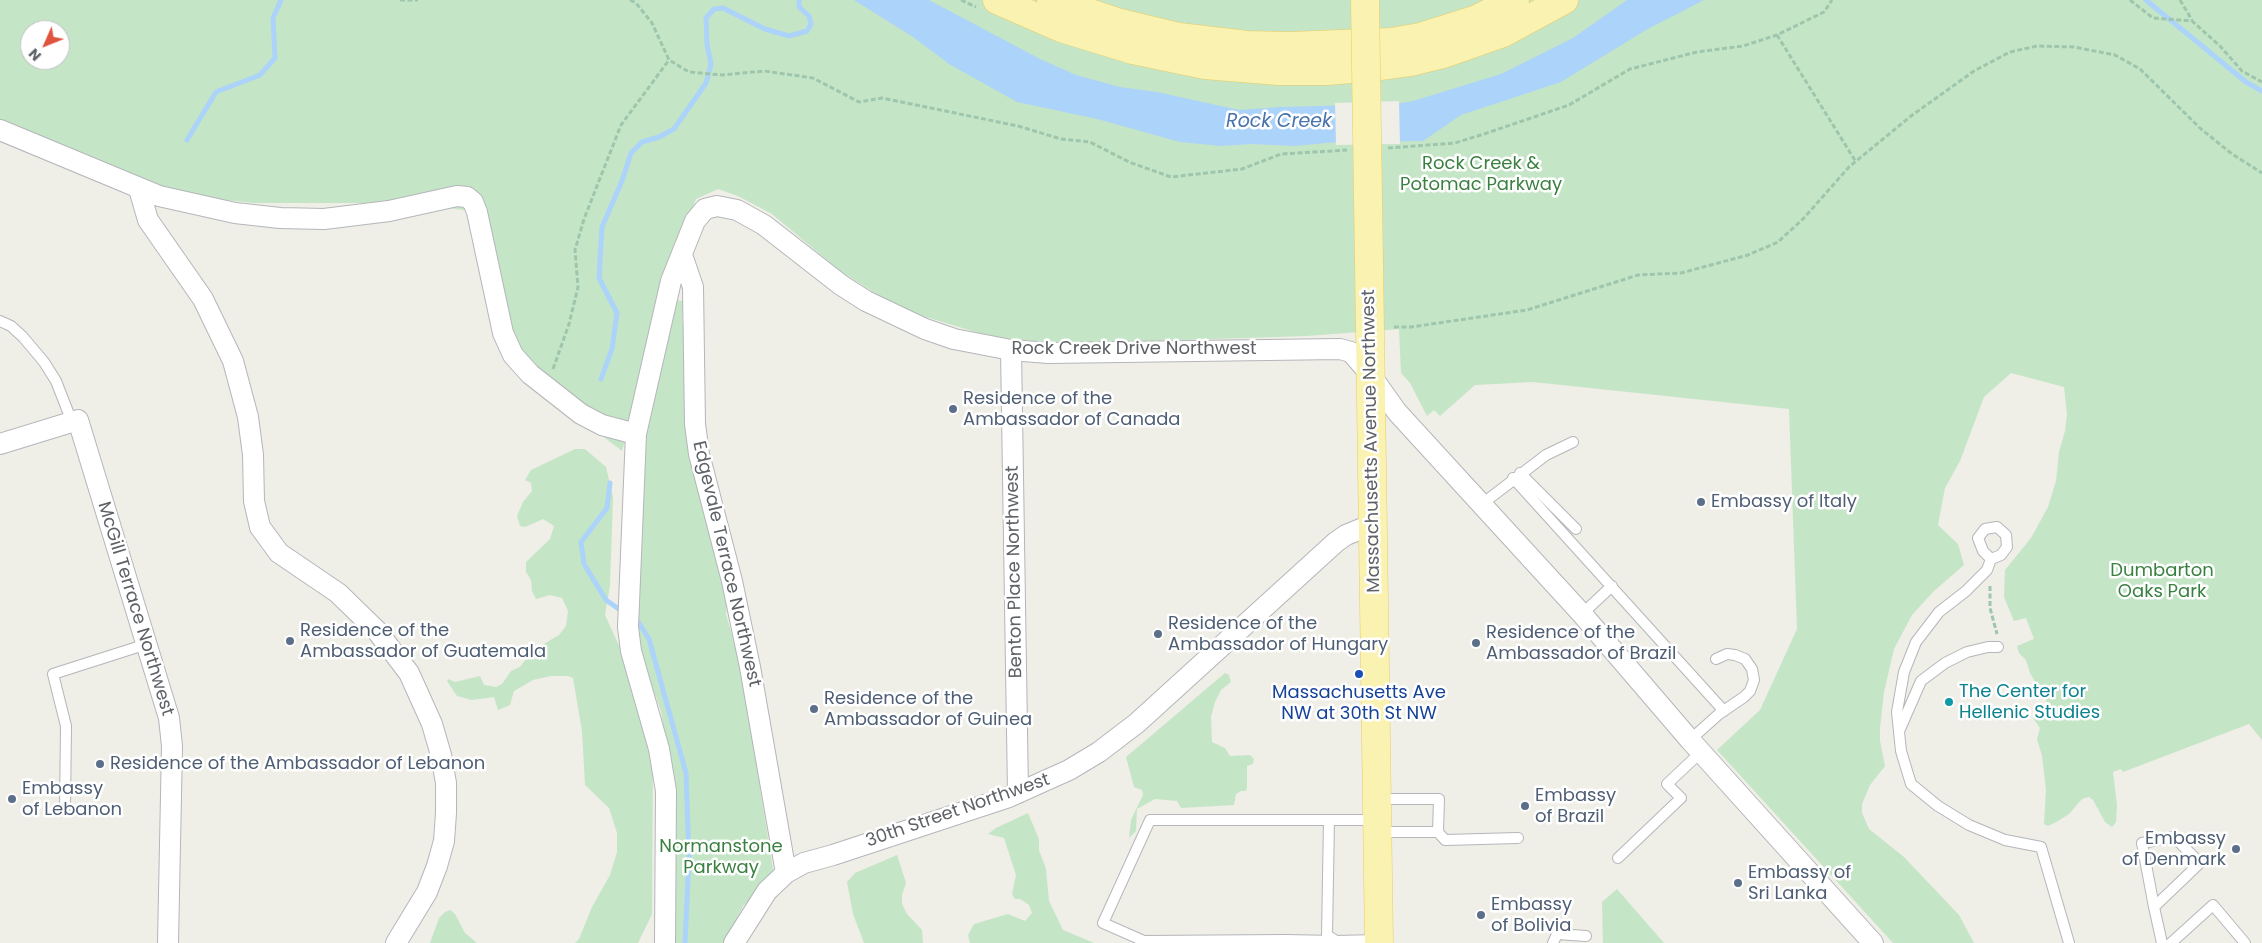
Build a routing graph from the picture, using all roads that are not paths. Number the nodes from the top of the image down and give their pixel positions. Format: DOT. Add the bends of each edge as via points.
graph roads {
  1 [pos="997,0"];
  2 [pos="1050,0"];
  3 [pos="1364,0"];
  4 [pos="1515,0"];
  5 [pos="1564,0"];
  6 [pos="0,130"];
  7 [pos="139,188"];
  8 [pos="682,255"];
  9 [pos="0,322"];
  10 [pos="1011,350"];
  11 [pos="1370,374"];
  12 [pos="72,422"];
  13 [pos="636,434"];
  14 [pos="1573,442"];
  15 [pos="0,444"];
  16 [pos="1517,475"];
  17 [pos="1482,504"];
  18 [pos="1373,524"];
  19 [pos="1576,529"];
  20 [pos="1991,558"];
  21 [pos="1612,586"];
  22 [pos="1582,614"];
  23 [pos="147,644"];
  24 [pos="1998,647"];
  25 [pos="1716,659"];
  26 [pos="1724,711"];
  27 [pos="1899,732"];
  28 [pos="1696,746"];
  29 [pos="1018,793"];
  30 [pos="65,807"];
  31 [pos="1378,817"];
  32 [pos="1329,820"];
  33 [pos="1438,832"];
  34 [pos="1518,838"];
  35 [pos="1618,858"];
  36 [pos="786,873"];
  37 [pos="2154,907"];
  38 [pos="1586,936"];
  39 [pos="1336,941"];
  40 [pos="1379,942"];
  41 [pos="168,943"];
  42 [pos="396,943"];
  43 [pos="664,943"];
  44 [pos="734,943"];
  45 [pos="1554,943"];
  46 [pos="1873,943"];
  47 [pos="2069,943"];
  48 [pos="2162,943"];
  49 [pos="2171,943"];
  50 [pos="2245,943"];
  1 -- 5 [label="main road" via="1061,28 1133,50 1205,65 1278,71 1327,71 1411,62 1503,33"];
  2 -- 4 [label="main road" via="1117,22 1179,37 1289,46 1420,38 1477,19"];
  3 -- 11 [label="main road, Massachusetts Avenue Northwest, bridge" via="1382,325"];
  6 -- 7 [label="street"];
  7 -- 13 [label="street" via="212,209 303,219 369,214 457,196 467,197 476,206 503,333 513,355 530,374 581,414 611,428"];
  7 -- 42 [label="street" via="148,220 203,299 233,361 248,417 255,511 264,533 284,557 338,593 377,631 409,673 432,724 446,783 444,841 427,892"];
  8 -- 10 [label="street, Rock Creek Drive Northwest" via="695,221 705,209 717,206 737,210 764,225 841,285 897,317 925,330"];
  8 -- 13 [label="street, Rock Creek Drive Northwest" via="661,318"];
  8 -- 36 [label="street, Edgevale Terrace Northwest" via="694,287 695,424 699,454 732,581 750,667"];
  9 -- 12 [label="lane" via="24,337 44,362 56,381"];
  10 -- 11 [label="street, Rock Creek Drive Northwest" via="1048,353 1340,349 1351,352"];
  10 -- 29 [label="street, Benton Place Northwest"];
  11 -- 17 [label="street, Rock Creek Drive Northwest" via="1397,412"];
  11 -- 18 [label="main road, Massachusetts Avenue Northwest"];
  12 -- 15 [label="street"];
  12 -- 23 [label="street, McGill Terrace Northwest" via="78,420"];
  13 -- 43 [label="street, Rock Creek Drive Northwest" via="628,614 631,651 659,749 666,791"];
  14 -- 16 [label="lane" via="1546,455"];
  16 -- 17 [label="lane"];
  16 -- 19 [label="lane"];
  16 -- 21 [label="lane"];
  17 -- 22 [label="street, Rock Creek Drive Northwest"];
  18 -- 29 [label="street, 30th Street Northwest" via="1336,542 1113,742 1069,770"];
  18 -- 31 [label="main road, Massachusetts Avenue Northwest"];
  20 -- 27 [label="lane" via="1987,570 1938,612 1916,642 1904,672 1897,712"];
  21 -- 22 [label="lane"];
  21 -- 26 [label="lane"];
  22 -- 28 [label="street, Rock Creek Drive Northwest"];
  23 -- 30 [label="lane" via="53,674 66,726"];
  23 -- 41 [label="street, McGill Terrace Northwest" via="166,708 171,738"];
  24 -- 27 [label="lane" via="1967,652 1944,663 1921,681"];
  25 -- 26 [label="lane" via="1727,654 1736,655 1752,669 1754,680 1750,691"];
  26 -- 28 [label="lane"];
  27 -- 47 [label="lane" via="1911,784 1938,806 1969,825 2005,840 2041,847"];
  28 -- 35 [label="lane" via="1667,784 1680,798"];
  28 -- 46 [label="street, Rock Creek Drive Northwest"];
  29 -- 36 [label="street, 30th Street Northwest" via="804,862"];
  31 -- 32 [label="lane"];
  31 -- 33 [label="lane"];
  31 -- 33 [label="lane" via="1438,799"];
  31 -- 40 [label="main road, Massachusetts Avenue Northwest"];
  32 -- 39 [label="lane" via="1328,936"];
  32 -- 39 [label="lane" via="1150,820 1103,923 1144,941"];
  33 -- 34 [label="lane" via="1445,840"];
  36 -- 44 [label="street, 30th Street Northwest" via="768,891"];
  37 -- 37 [label="lane" via="2142,843 2174,837 2200,863"];
  37 -- 48 [label="lane"];
  38 -- 45 [label="lane" via="1557,934"];
  39 -- 40 [label="lane"];
  49 -- 50 [label="lane" via="2213,905"];
}
